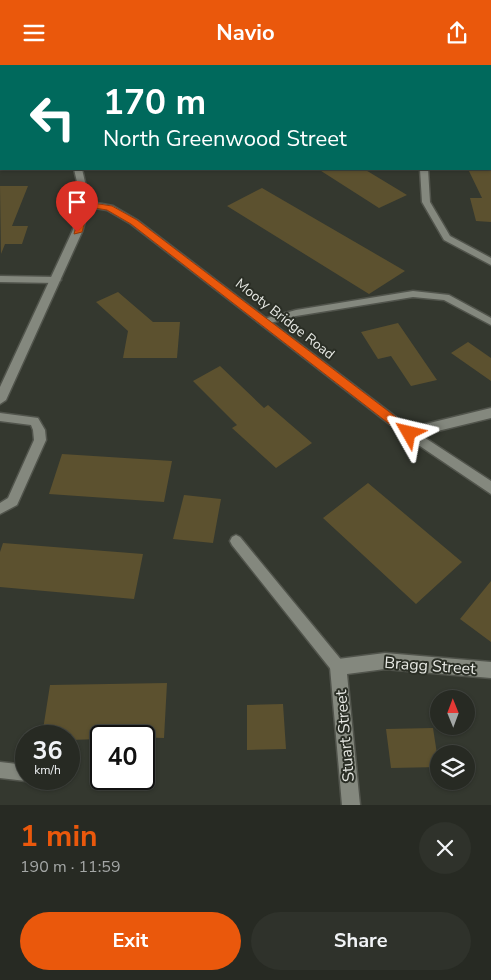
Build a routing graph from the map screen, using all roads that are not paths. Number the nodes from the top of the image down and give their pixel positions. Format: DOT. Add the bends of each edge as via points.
graph roads {
  1 [pos="78,170"];
  2 [pos="424,170"];
  3 [pos="86,204"];
  4 [pos="491,262"];
  5 [pos="0,279"];
  6 [pos="56,280"];
  7 [pos="263,322"];
  8 [pos="491,322"];
  9 [pos="0,400"];
  10 [pos="491,413"];
  11 [pos="0,417"];
  12 [pos="409,433"];
  13 [pos="491,488"];
  14 [pos="0,509"];
  15 [pos="236,541"];
  16 [pos="338,667"];
  17 [pos="491,670"];
  18 [pos="0,770"];
  19 [pos="15,772"];
  20 [pos="351,805"];
  1 -- 3 [label="street"];
  2 -- 4 [label="lane" via="426,202 447,238"];
  3 -- 6 [label="street"];
  3 -- 7 [label="street, Mooty Bridge Road" via="110,208 134,222"];
  5 -- 6 [label="street"];
  6 -- 9 [label="street"];
  7 -- 8 [label="lane" via="296,313 413,294 446,297"];
  7 -- 12 [label="street, Mooty Bridge Road"];
  10 -- 12 [label="street"];
  11 -- 14 [label="lane" via="34,421 40,440 13,501"];
  12 -- 13 [label="street, Mooty Bridge Road"];
  15 -- 16 [label="lane"];
  16 -- 17 [label="street, Bragg Street" via="385,661"];
  16 -- 20 [label="street, Stuart Street"];
  18 -- 19 [label="lane"];
}
